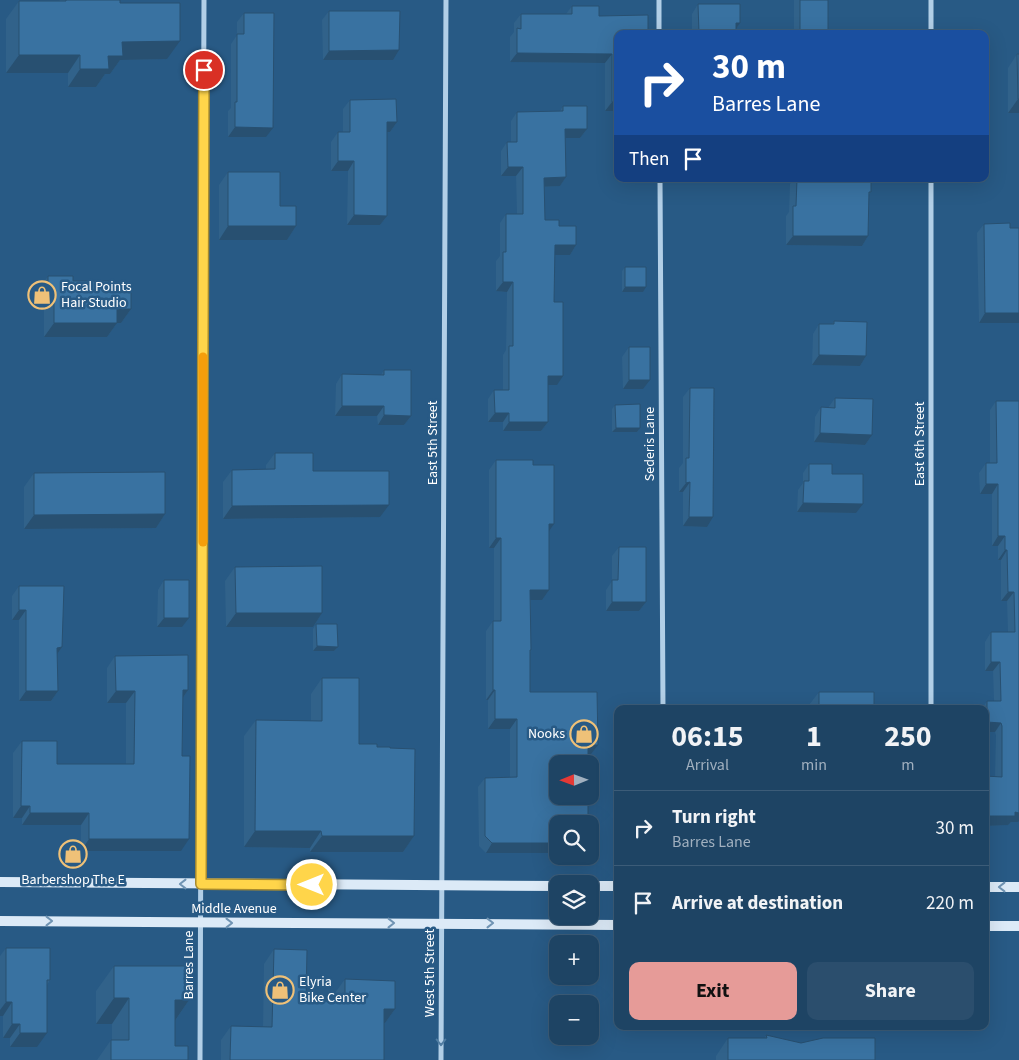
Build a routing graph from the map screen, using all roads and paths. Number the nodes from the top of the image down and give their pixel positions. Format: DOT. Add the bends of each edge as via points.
graph roads {
  1 [pos="204,0"];
  2 [pos="446,0"];
  3 [pos="659,0"];
  4 [pos="932,0"];
  5 [pos="659,30"];
  6 [pos="932,30"];
  7 [pos="660,182"];
  8 [pos="931,182"];
  9 [pos="663,705"];
  10 [pos="931,705"];
  11 [pos="0,882"];
  12 [pos="201,884"];
  13 [pos="441,886"];
  14 [pos="549,886"];
  15 [pos="599,886"];
  16 [pos="614,886"];
  17 [pos="989,887"];
  18 [pos="1019,887"];
  19 [pos="0,921"];
  20 [pos="200,923"];
  21 [pos="441,923"];
  22 [pos="614,925"];
  23 [pos="989,926"];
  24 [pos="1019,926"];
  25 [pos="200,1060"];
  26 [pos="441,1060"];
  1 -- 12 [label="street, Barres Lane"];
  2 -- 13 [label="street, East 5th Street"];
  3 -- 5 [label="street"];
  4 -- 6 [label="street"];
  7 -- 9 [label="street, Sederis Lane"];
  8 -- 10 [label="street, East 6th Street"];
  12 -- 11 [label="main road, Middle Avenue, one-way"];
  12 -- 13 [label="main road, Middle Avenue"];
  12 -- 20 [label="street, Barres Lane"];
  13 -- 14 [label="main road, Middle Avenue"];
  13 -- 21 [label="street, West 5th Street"];
  15 -- 16 [label="main road"];
  18 -- 17 [label="main road, one-way"];
  19 -- 20 [label="main road, Middle Avenue, one-way"];
  20 -- 21 [label="main road, Middle Avenue, one-way"];
  20 -- 25 [label="street, Barres Lane"];
  21 -- 22 [label="main road, Middle Avenue, one-way"];
  21 -- 26 [label="street, West 5th Street, one-way"];
  23 -- 24 [label="main road"];
}
